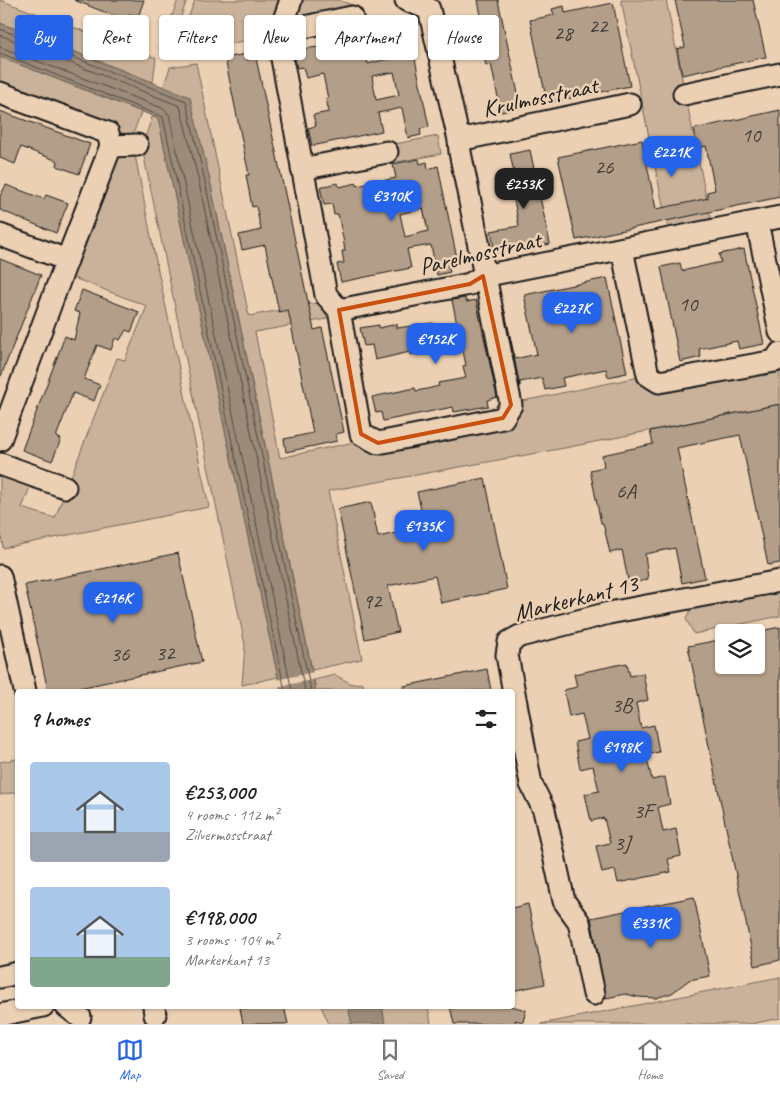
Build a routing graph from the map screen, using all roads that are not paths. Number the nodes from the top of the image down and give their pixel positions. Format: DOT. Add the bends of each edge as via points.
graph roads {
  1 [pos="291,0"];
  2 [pos="406,0"];
  3 [pos="286,15"];
  4 [pos="282,60"];
  5 [pos="780,74"];
  6 [pos="0,92"];
  7 [pos="684,94"];
  8 [pos="630,104"];
  9 [pos="459,140"];
  10 [pos="137,145"];
  11 [pos="110,146"];
  12 [pos="387,152"];
  13 [pos="302,169"];
  14 [pos="780,217"];
  15 [pos="757,222"];
  16 [pos="0,235"];
  17 [pos="622,249"];
  18 [pos="64,270"];
  19 [pos="483,276"];
  20 [pos="339,310"];
  21 [pos="780,332"];
  22 [pos="778,357"];
  23 [pos="0,440"];
  24 [pos="0,464"];
  25 [pos="65,487"];
  26 [pos="0,576"];
  27 [pos="780,581"];
  28 [pos="25,689"];
  29 [pos="513,689"];
  30 [pos="515,697"];
  31 [pos="15,974"];
  32 [pos="0,977"];
  33 [pos="594,994"];
  34 [pos="29,1009"];
  35 [pos="0,1015"];
  1 -- 3 [label="street"];
  2 -- 9 [label="street" via="429,9"];
  4 -- 13 [label="street"];
  5 -- 7 [label="street"];
  6 -- 11 [label="street" via="108,133"];
  8 -- 9 [label="street, Krulmosstraat"];
  9 -- 19 [label="street"];
  10 -- 11 [label="street"];
  11 -- 18 [label="street"];
  12 -- 13 [label="street"];
  13 -- 20 [label="street" via="326,295"];
  14 -- 15 [label="street, Parelmosstraat"];
  15 -- 17 [label="street, Parelmosstraat"];
  15 -- 21 [label="street"];
  16 -- 18 [label="street"];
  17 -- 19 [label="street, Parelmosstraat"];
  17 -- 22 [label="street" via="648,375 659,382"];
  18 -- 23 [label="street"];
  19 -- 20 [label="street, Parelmosstraat" via="470,284"];
  19 -- 20 [label="street" via="511,406 503,418 378,443 368,439 362,434"];
  24 -- 25 [label="street"];
  26 -- 28 [label="street"];
  27 -- 29 [label="street, Markerkant 13" via="609,613 520,636 509,642 507,654"];
  30 -- 33 [label="street, Markerkant 13" via="531,784 544,810 564,901 578,922"];
  31 -- 32 [label="street"];
  34 -- 35 [label="street"];
}
